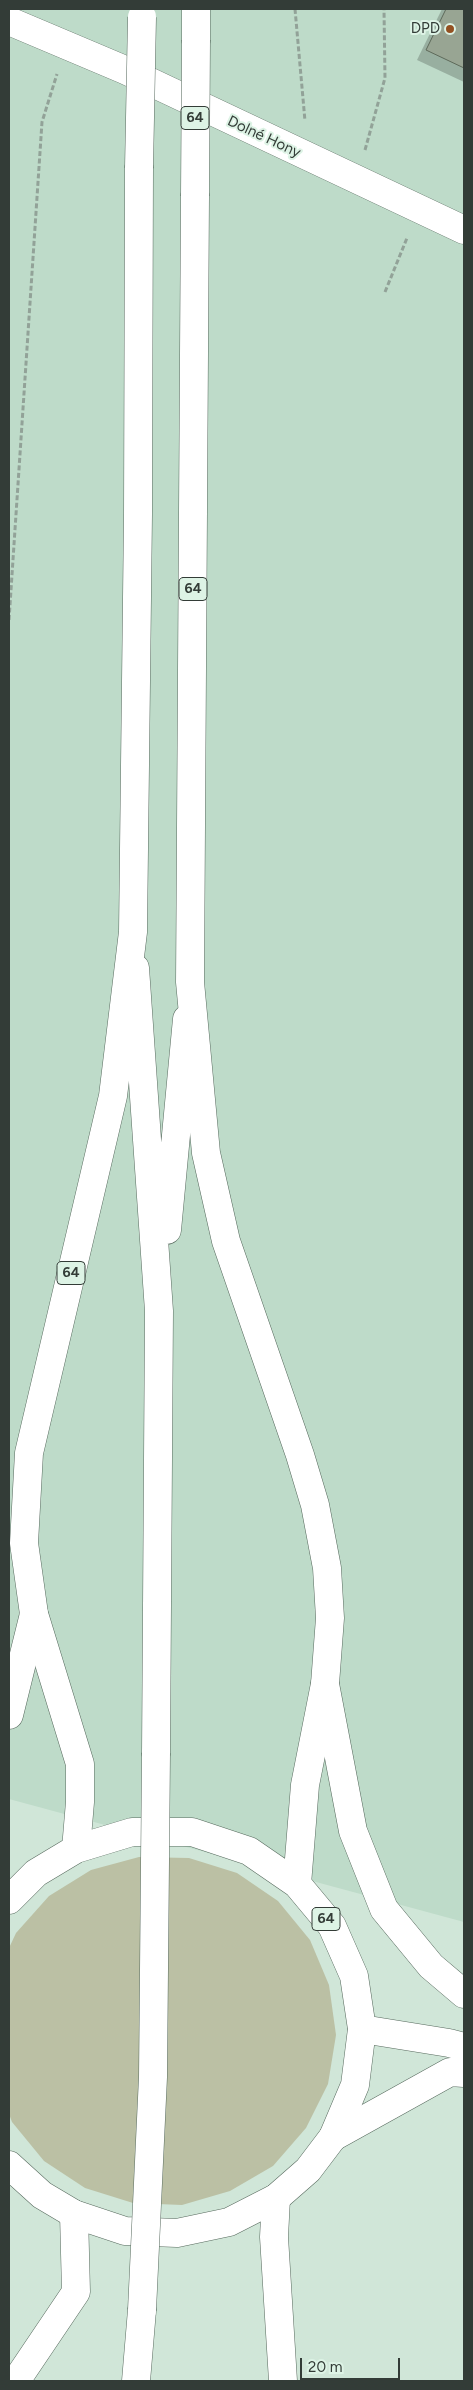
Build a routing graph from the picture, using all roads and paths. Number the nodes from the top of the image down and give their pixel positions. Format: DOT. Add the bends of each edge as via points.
graph roads {
  1 [pos="196,9"];
  2 [pos="296,9"];
  3 [pos="384,9"];
  4 [pos="142,13"];
  5 [pos="18,25"];
  6 [pos="52,86"];
  7 [pos="305,122"];
  8 [pos="353,179"];
  9 [pos="418,209"];
  10 [pos="464,230"];
  11 [pos="385,292"];
  12 [pos="9,620"];
  13 [pos="133,932"];
  14 [pos="190,982"];
  15 [pos="159,1312"];
  16 [pos="34,1614"];
  17 [pos="325,1684"];
  18 [pos="9,1715"];
  19 [pos="76,1848"];
  20 [pos="298,1884"];
  21 [pos="9,1900"];
  22 [pos="464,1994"];
  23 [pos="362,2029"];
  24 [pos="464,2047"];
  25 [pos="464,2072"];
  26 [pos="333,2136"];
  27 [pos="10,2169"];
  28 [pos="276,2198"];
  29 [pos="74,2214"];
  30 [pos="16,2381"];
  31 [pos="136,2381"];
  32 [pos="283,2381"];
  1 -- 14 [label="main road, 64, bridge"];
  2 -- 7 [label="path"];
  3 -- 8 [label="path" via="385,78 365,150"];
  4 -- 13 [label="main road, 64, bridge"];
  5 -- 8 [label="main road, Dolné Hony" via="125,70"];
  6 -- 12 [label="path" via="42,122"];
  8 -- 9 [label="main road, Dolné Hony"];
  9 -- 10 [label="main road, Dolné Hony"];
  9 -- 11 [label="path"];
  13 -- 15 [label="main road"];
  13 -- 16 [label="main road, 64" via="113,1096 29,1453 24,1543"];
  14 -- 15 [label="main road"];
  14 -- 17 [label="main road, 64" via="206,1153 226,1241 315,1505 327,1568 330,1618"];
  15 -- 31 [label="main road, bridge" via="153,2077"];
  16 -- 18 [label="main road"];
  16 -- 19 [label="main road, 64" via="80,1764"];
  17 -- 20 [label="main road, 64" via="305,1785"];
  17 -- 22 [label="main road" via="353,1831 384,1909 431,1966"];
  19 -- 20 [label="main road, 64" via="132,1832 192,1832 249,1851"];
  19 -- 21 [label="main road, 64" via="36,1873"];
  20 -- 23 [label="main road, 64" via="332,1926 354,1976"];
  23 -- 24 [label="main road"];
  23 -- 26 [label="main road, 64" via="355,2085"];
  25 -- 26 [label="main road" via="450,2072"];
  26 -- 28 [label="main road, 64" via="308,2170"];
  27 -- 29 [label="main road, 64" via="42,2195"];
  28 -- 29 [label="main road, 64" via="229,2222 177,2233 124,2231"];
  28 -- 32 [label="main road" via="274,2237"];
  29 -- 30 [label="main road" via="76,2292"];
}
